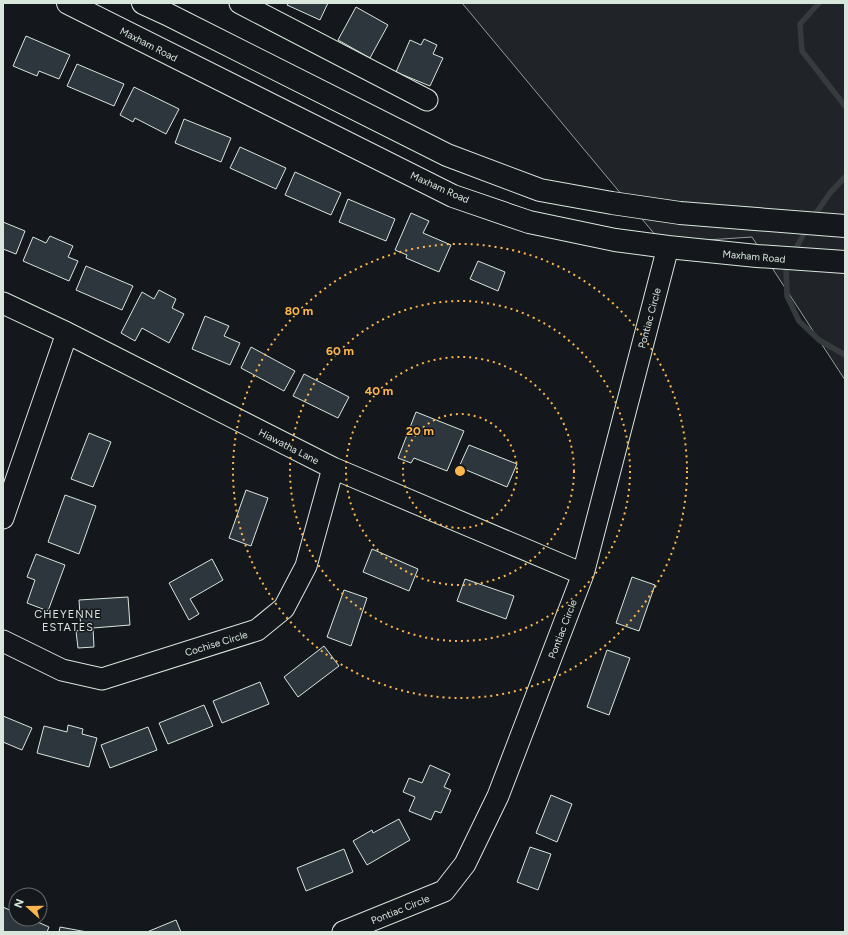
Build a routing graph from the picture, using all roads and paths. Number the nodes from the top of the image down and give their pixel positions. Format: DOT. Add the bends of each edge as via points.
graph roads {
  1 [pos="68,3"];
  2 [pos="143,3"];
  3 [pos="240,3"];
  4 [pos="427,100"];
  5 [pos="845,226"];
  6 [pos="668,247"];
  7 [pos="844,262"];
  8 [pos="3,303"];
  9 [pos="67,333"];
  10 [pos="333,468"];
  11 [pos="3,518"];
  12 [pos="583,574"];
  13 [pos="3,641"];
  14 [pos="343,932"];
  1 -- 6 [label="main road, Maxham Road" via="453,196 529,222 615,240"];
  2 -- 5 [label="main road" via="447,155 540,190 680,213"];
  3 -- 4 [label="street"];
  6 -- 7 [label="main road, Maxham Road"];
  6 -- 12 [label="street, Pontiac Circle"];
  8 -- 9 [label="street, Hiawatha Lane"];
  9 -- 10 [label="street, Hiawatha Lane"];
  9 -- 11 [label="street"];
  10 -- 12 [label="street, Hiawatha Lane"];
  10 -- 13 [label="street, Cochise Circle" via="306,566 284,608 257,630 102,679 62,670"];
  12 -- 14 [label="street, Pontiac Circle" via="498,796 465,864 444,891"];
}
